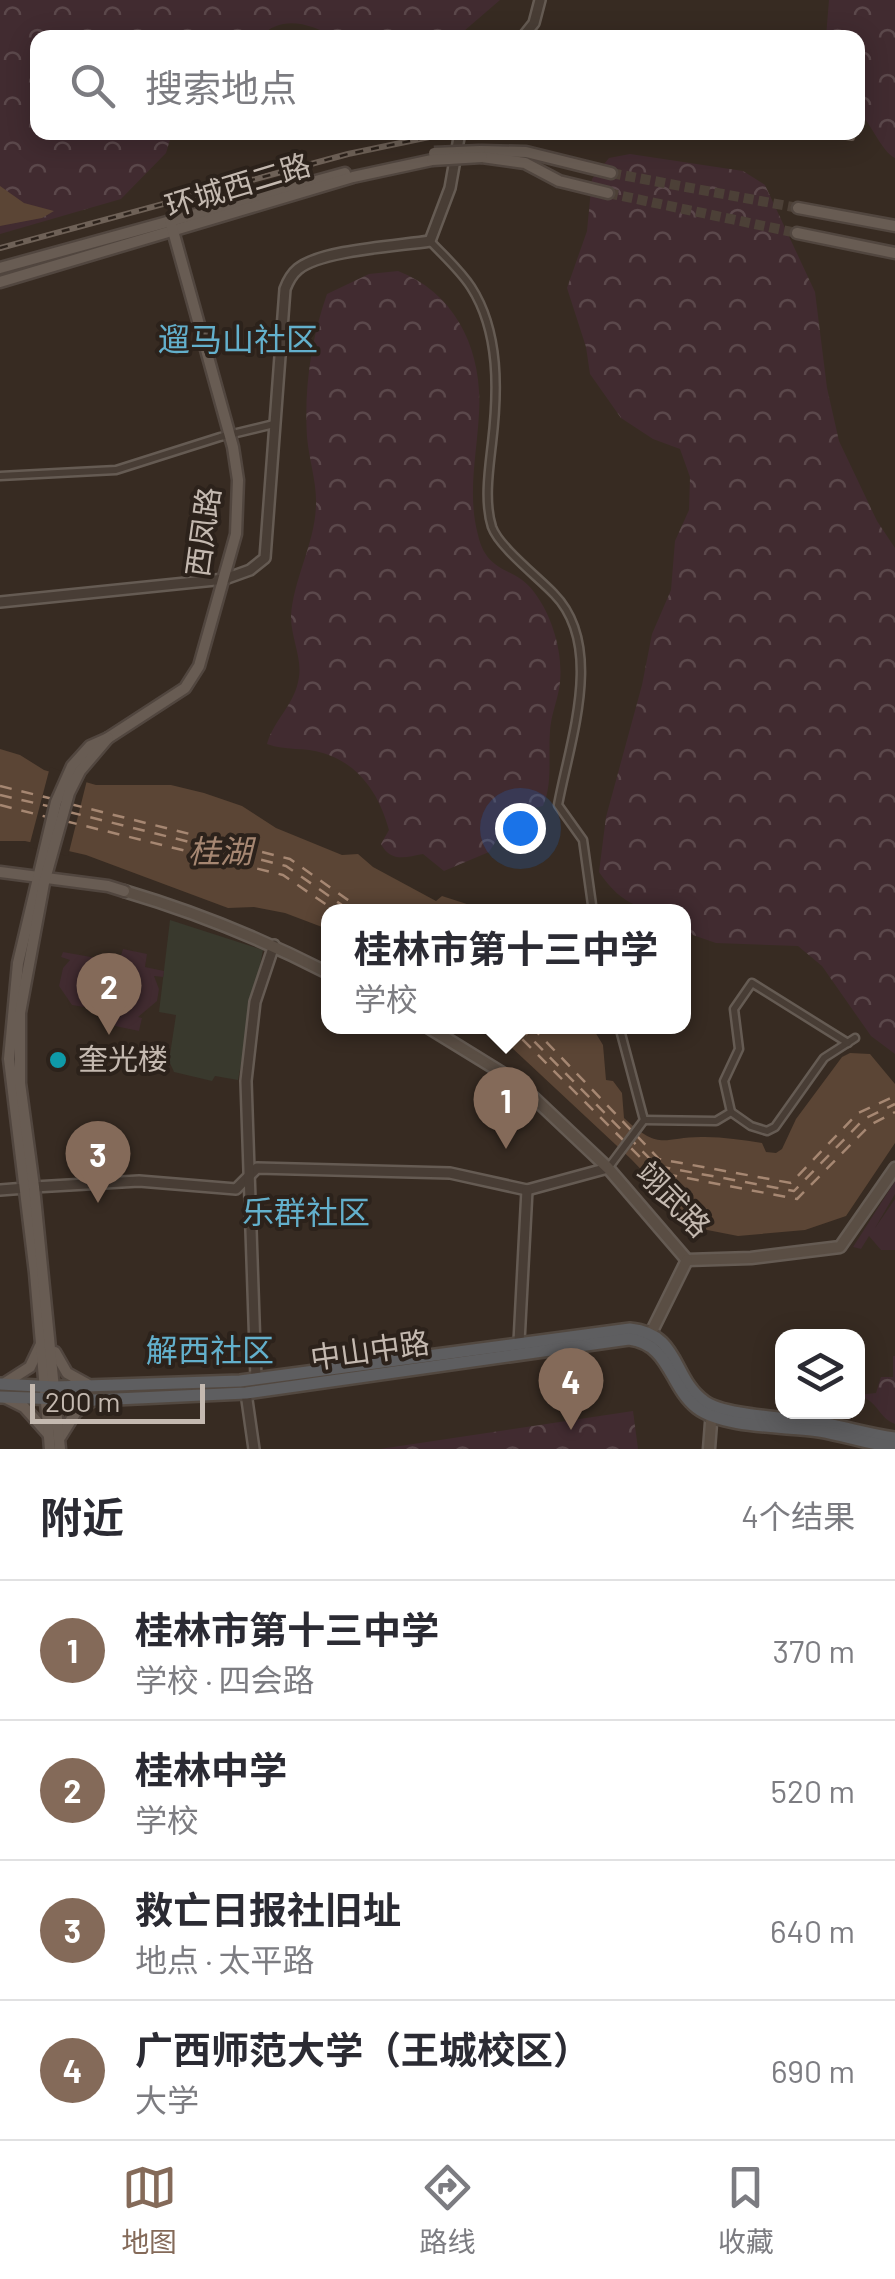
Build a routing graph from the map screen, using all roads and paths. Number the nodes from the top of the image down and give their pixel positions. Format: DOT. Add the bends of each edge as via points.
graph roads {
  1 [pos="540,0"];
  2 [pos="528,30"];
  3 [pos="459,140"];
  4 [pos="482,154"];
  5 [pos="433,156"];
  6 [pos="611,172"];
  7 [pos="608,193"];
  8 [pos="798,208"];
  9 [pos="170,220"];
  10 [pos="895,226"];
  11 [pos="172,232"];
  12 [pos="797,233"];
  13 [pos="430,242"];
  14 [pos="895,253"];
  15 [pos="0,268"];
  16 [pos="0,282"];
  17 [pos="274,424"];
  18 [pos="229,434"];
  19 [pos="0,476"];
  20 [pos="225,579"];
  21 [pos="0,602"];
  22 [pos="0,875"];
  23 [pos="40,880"];
  24 [pos="592,904"];
  25 [pos="274,945"];
  26 [pos="321,969"];
  27 [pos="439,1034"];
  28 [pos="621,1034"];
  29 [pos="9,1059"];
  30 [pos="731,1112"];
  31 [pos="644,1120"];
  32 [pos="608,1168"];
  33 [pos="895,1168"];
  34 [pos="248,1178"];
  35 [pos="30,1187"];
  36 [pos="0,1190"];
  37 [pos="527,1190"];
  38 [pos="687,1260"];
  39 [pos="649,1338"];
  40 [pos="47,1341"];
  41 [pos="519,1342"];
  42 [pos="256,1379"];
  43 [pos="2,1390"];
  44 [pos="51,1393"];
  45 [pos="93,1393"];
  46 [pos="246,1393"];
  47 [pos="711,1411"];
  48 [pos="895,1438"];
  49 [pos="55,1444"];
  50 [pos="895,1447"];
  51 [pos="254,1449"];
  52 [pos="709,1449"];
  1 -- 2 [label="street"];
  3 -- 13 [label="street"];
  4 -- 5 [label="main road, 环城西二路, bridge"];
  4 -- 6 [label="main road, 环城西二路" via="526,152"];
  4 -- 7 [label="main road, 环城西二路"];
  5 -- 9 [label="main road, 环城西二路"];
  5 -- 11 [label="main road, 环城西二路"];
  8 -- 10 [label="main road"];
  9 -- 11 [label="main road, 西凤路"];
  9 -- 15 [label="main road, 环城西二路"];
  11 -- 16 [label="main road, 环城西二路"];
  11 -- 18 [label="main road, 西凤路"];
  12 -- 14 [label="main road"];
  13 -- 17 [label="street" via="326,257 290,277"];
  13 -- 24 [label="street" via="469,284 489,334 496,407 492,527 576,622 581,684 558,805 583,840"];
  17 -- 18 [label="street"];
  17 -- 20 [label="street" via="264,558"];
  18 -- 19 [label="street" via="116,470"];
  18 -- 20 [label="main road, 西凤路" via="237,518"];
  20 -- 21 [label="street"];
  20 -- 23 [label="main road, 西凤路" via="193,676 108,738 60,790"];
  22 -- 23 [label="main road"];
  23 -- 25 [label="main road" via="124,891"];
  23 -- 29 [label="main road, 西凤路" via="14,988"];
  25 -- 26 [label="main road"];
  25 -- 34 [label="street" via="248,1040"];
  27 -- 32 [label="main road, 翊武路" via="516,1082"];
  28 -- 31 [label="street"];
  29 -- 35 [label="main road, 西凤路"];
  30 -- 30 [label="street" via="750,1126 776,1127 824,1058 852,1041 752,982 734,1009 739,1049 724,1081"];
  30 -- 31 [label="street" via="716,1122"];
  31 -- 32 [label="street"];
  32 -- 37 [label="street"];
  32 -- 38 [label="main road, 翊武路"];
  33 -- 38 [label="main road, 翊武路" via="840,1247"];
  34 -- 35 [label="street" via="236,1189 139,1181"];
  34 -- 37 [label="street" via="257,1168 450,1173"];
  34 -- 42 [label="street"];
  35 -- 36 [label="street"];
  35 -- 40 [label="main road, 西凤路"];
  37 -- 41 [label="street"];
  38 -- 39 [label="main road"];
  39 -- 41 [label="highway, 中山中路" via="642,1330 614,1330"];
  39 -- 46 [label="highway, 中山中路"];
  39 -- 47 [label="highway" via="674,1356"];
  40 -- 43 [label="main road" via="30,1367"];
  40 -- 44 [label="main road, 西凤路"];
  40 -- 45 [label="main road" via="67,1373"];
  41 -- 42 [label="highway, 中山中路"];
  42 -- 45 [label="highway, 中山中路"];
  43 -- 44 [label="highway, 中山中路"];
  43 -- 49 [label="main road"];
  44 -- 45 [label="highway, 中山中路"];
  44 -- 49 [label="main road, 西凤路"];
  45 -- 46 [label="highway, 中山中路"];
  45 -- 49 [label="main road"];
  46 -- 51 [label="street"];
  47 -- 48 [label="highway"];
  47 -- 50 [label="highway"];
  47 -- 52 [label="main road"];
}
